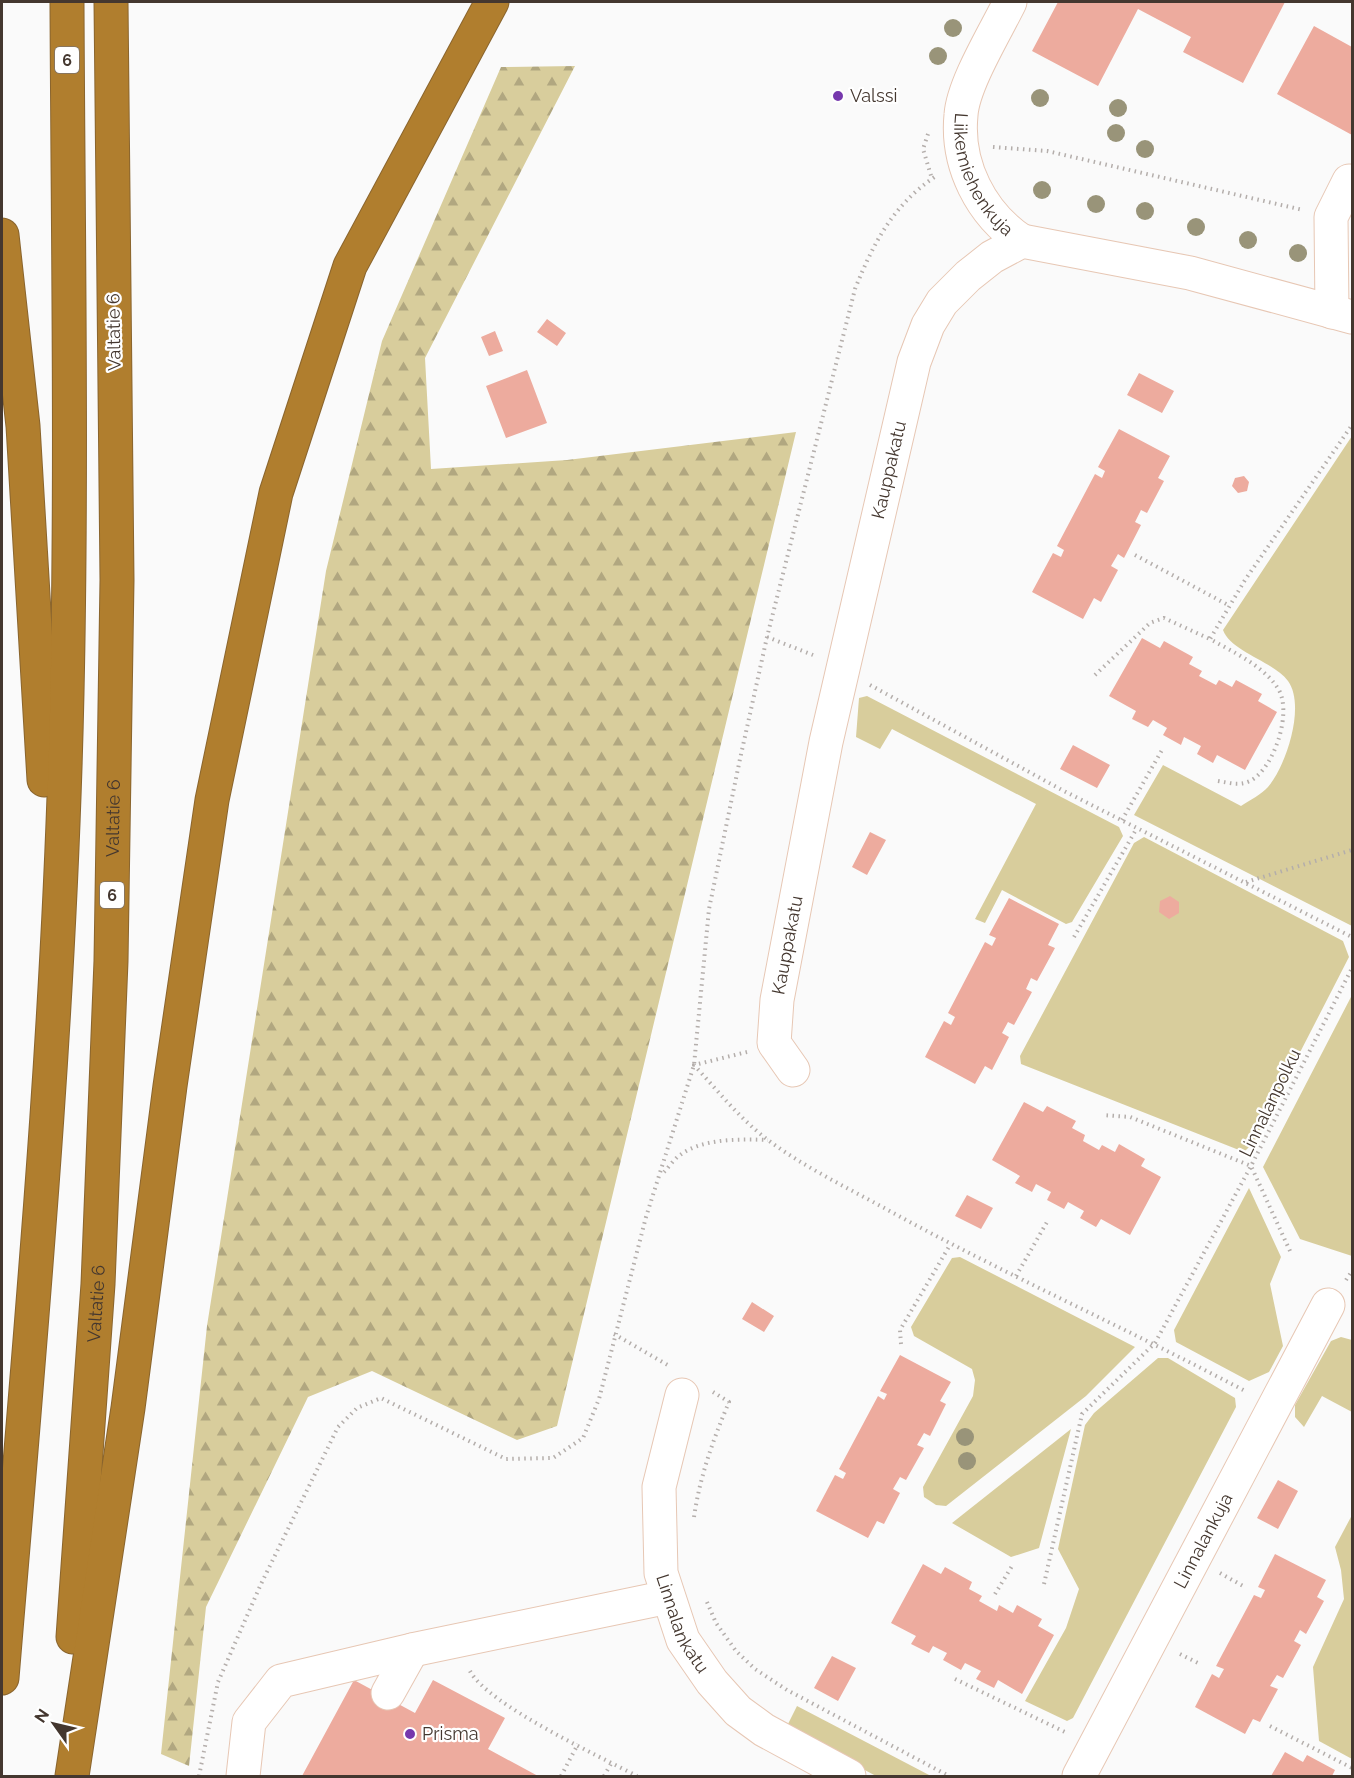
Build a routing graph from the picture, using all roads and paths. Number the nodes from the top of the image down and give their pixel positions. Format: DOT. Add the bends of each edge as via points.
graph roads {
  1 [pos="67,2"];
  2 [pos="111,2"];
  3 [pos="492,2"];
  4 [pos="1010,2"];
  5 [pos="1349,181"];
  6 [pos="2,235"];
  7 [pos="1022,241"];
  8 [pos="1342,315"];
  9 [pos="1353,425"];
  10 [pos="1135,555"];
  11 [pos="1230,606"];
  12 [pos="1210,639"];
  13 [pos="1095,675"];
  14 [pos="859,679"];
  15 [pos="1161,750"];
  16 [pos="1218,781"];
  17 [pos="1122,820"];
  18 [pos="1137,828"];
  19 [pos="1353,850"];
  20 [pos="1246,883"];
  21 [pos="1074,937"];
  22 [pos="1353,937"];
  23 [pos="1353,968"];
  24 [pos="54,977"];
  25 [pos="774,1043"];
  26 [pos="793,1070"];
  27 [pos="1102,1115"];
  28 [pos="768,1140"];
  29 [pos="1251,1166"];
  30 [pos="661,1175"];
  31 [pos="1047,1222"];
  32 [pos="950,1245"];
  33 [pos="1290,1251"];
  34 [pos="1016,1276"];
  35 [pos="1328,1305"];
  36 [pos="615,1334"];
  37 [pos="1155,1343"];
  38 [pos="900,1344"];
  39 [pos="688,1384"];
  40 [pos="599,1399"];
  41 [pos="1274,1407"];
  42 [pos="693,1523"];
  43 [pos="1012,1566"];
  44 [pos="1044,1584"];
  45 [pos="995,1594"];
  46 [pos="668,1597"];
  47 [pos="706,1601"];
  48 [pos="454,1641"];
  49 [pos="412,1650"];
  50 [pos="2,1678"];
  51 [pos="955,1679"];
  52 [pos="388,1693"];
  53 [pos="1270,1726"];
  54 [pos="578,1744"];
  55 [pos="1095,1746"];
  56 [pos="612,1762"];
  57 [pos="1353,1768"];
  58 [pos="64,1776"];
  59 [pos="72,1776"];
  60 [pos="199,1776"];
  61 [pos="243,1776"];
  62 [pos="561,1776"];
  63 [pos="604,1776"];
  64 [pos="637,1776"];
  65 [pos="849,1776"];
  66 [pos="949,1776"];
  67 [pos="1079,1776"];
  1 -- 24 [label="highway, 6" via="67,696"];
  2 -- 58 [label="highway, Valtatie 6 / 6" via="117,580 111,960 98,1284"];
  3 -- 59 [label="highway" via="350,266 276,493 212,800 128,1408"];
  4 -- 7 [label="street, Liikemiehenkuja" via="968,90 961,114 963,158 973,186 1000,227"];
  5 -- 8 [label="street" via="1331,218"];
  6 -- 24 [label="highway" via="23,426"];
  7 -- 8 [label="street" via="1190,273"];
  7 -- 25 [label="street, Kauppakatu" via="992,257 942,302 914,362 826,742 777,1000"];
  9 -- 11 [label="path"];
  10 -- 11 [label="path"];
  11 -- 12 [label="path"];
  12 -- 13 [label="path" via="1164,618 1149,623"];
  12 -- 16 [label="path" via="1263,673 1279,688 1284,705 1283,726 1265,765 1252,780 1237,785"];
  14 -- 17 [label="path"];
  15 -- 17 [label="path"];
  17 -- 18 [label="path"];
  18 -- 20 [label="path"];
  18 -- 21 [label="path"];
  19 -- 20 [label="path"];
  20 -- 22 [label="path"];
  23 -- 29 [label="path, Linnalanpolku"];
  24 -- 50 [label="highway, 6"];
  25 -- 26 [label="street"];
  25 -- 28 [label="path" via="694,1065"];
  27 -- 29 [label="path" via="1130,1117"];
  28 -- 30 [label="path" via="708,1144 681,1154"];
  28 -- 32 [label="path"];
  29 -- 33 [label="path, Linnalanpolku"];
  29 -- 37 [label="path"];
  31 -- 34 [label="path"];
  32 -- 34 [label="path"];
  32 -- 38 [label="path" via="900,1330"];
  34 -- 37 [label="path"];
  35 -- 41 [label="street, Linnalankuja"];
  36 -- 39 [label="path"];
  37 -- 41 [label="path"];
  37 -- 44 [label="path" via="1082,1414"];
  39 -- 42 [label="path" via="729,1402 711,1443"];
  39 -- 46 [label="street, Linnalankatu" via="659,1487 661,1573"];
  40 -- 60 [label="path" via="583,1438 553,1458 506,1458 381,1398 357,1408 338,1427 218,1682"];
  41 -- 55 [label="street, Linnalankuja"];
  43 -- 45 [label="path"];
  46 -- 48 [label="street"];
  46 -- 65 [label="street, Linnalankatu" via="683,1640 738,1711 764,1730"];
  47 -- 66 [label="path" via="736,1651 755,1668 787,1690"];
  48 -- 49 [label="street"];
  48 -- 54 [label="path" via="474,1679 499,1701"];
  49 -- 52 [label="street"];
  49 -- 61 [label="street" via="281,1681 249,1722"];
  51 -- 55 [label="path"];
  53 -- 57 [label="path"];
  54 -- 56 [label="path"];
  54 -- 62 [label="path"];
  55 -- 67 [label="street, Linnalankuja"];
  56 -- 63 [label="path"];
  56 -- 64 [label="path"];
}
